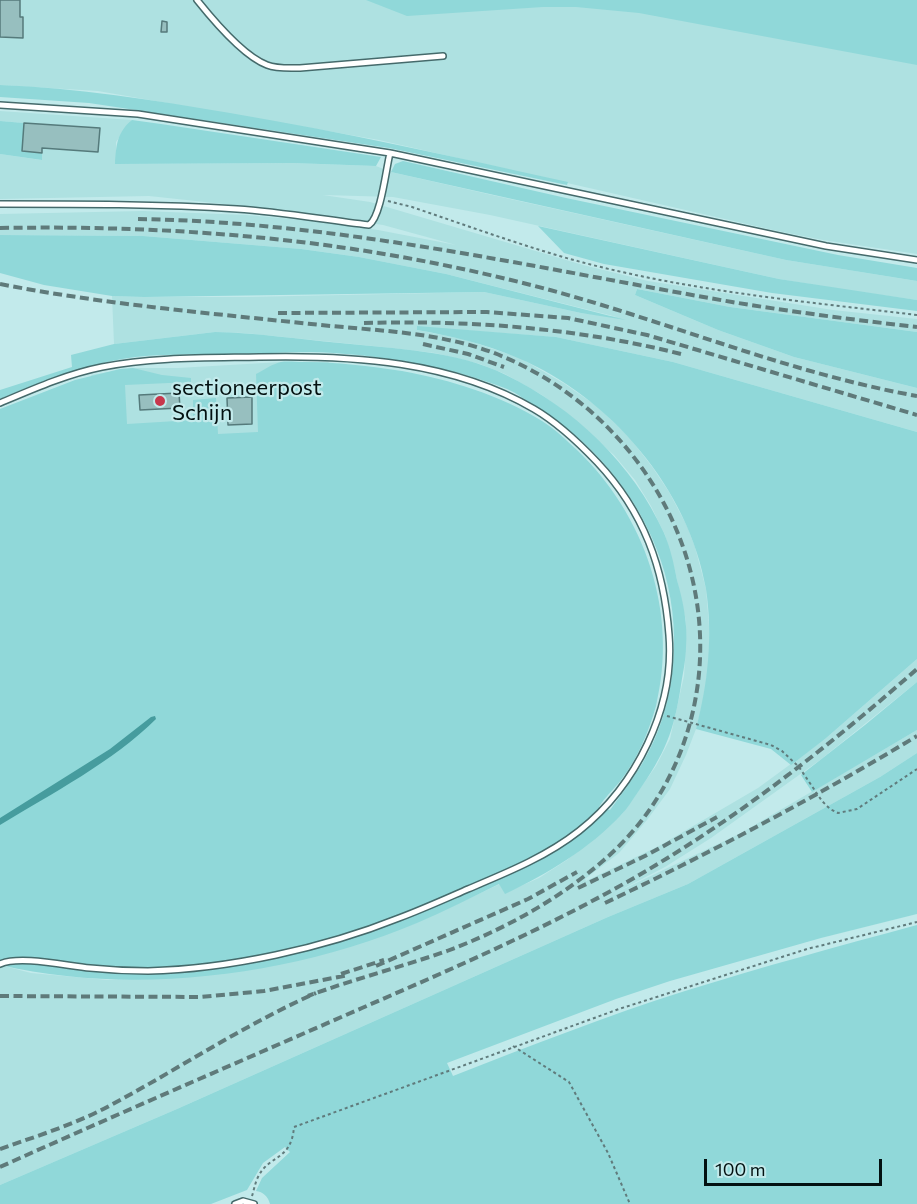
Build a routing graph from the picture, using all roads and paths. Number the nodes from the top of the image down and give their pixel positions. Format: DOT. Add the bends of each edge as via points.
graph roads {
  1 [pos="197,0"];
  2 [pos="443,56"];
  3 [pos="0,105"];
  4 [pos="390,153"];
  5 [pos="380,200"];
  6 [pos="0,204"];
  7 [pos="917,260"];
  8 [pos="917,315"];
  9 [pos="0,403"];
  10 [pos="659,713"];
  11 [pos="917,769"];
  12 [pos="917,922"];
  13 [pos="0,964"];
  14 [pos="513,1046"];
  15 [pos="252,1203"];
  16 [pos="235,1204"];
  17 [pos="630,1204"];
  1 -- 2 [label="lane" via="229,36 268,66 300,68"];
  3 -- 4 [label="lane" via="138,114"];
  4 -- 5 [label="lane"];
  4 -- 7 [label="lane" via="826,246"];
  5 -- 6 [label="lane" via="369,225 235,209"];
  5 -- 8 [label="path" via="622,271 768,297"];
  9 -- 10 [label="lane" via="66,377 131,362 315,356 440,373 474,382 532,408 577,442 619,486 650,542 664,590 670,644"];
  10 -- 11 [label="path" via="782,751 799,767 822,801 838,813 857,809"];
  10 -- 13 [label="lane" via="642,755 603,809 580,830 530,861 396,919 298,949 218,964 141,971 18,960"];
  12 -- 14 [label="path" via="718,976"];
  14 -- 15 [label="path" via="294,1127 290,1147 258,1176"];
  14 -- 17 [label="path" via="569,1082 608,1153"];
  15 -- 16 [label="lane"];
}
